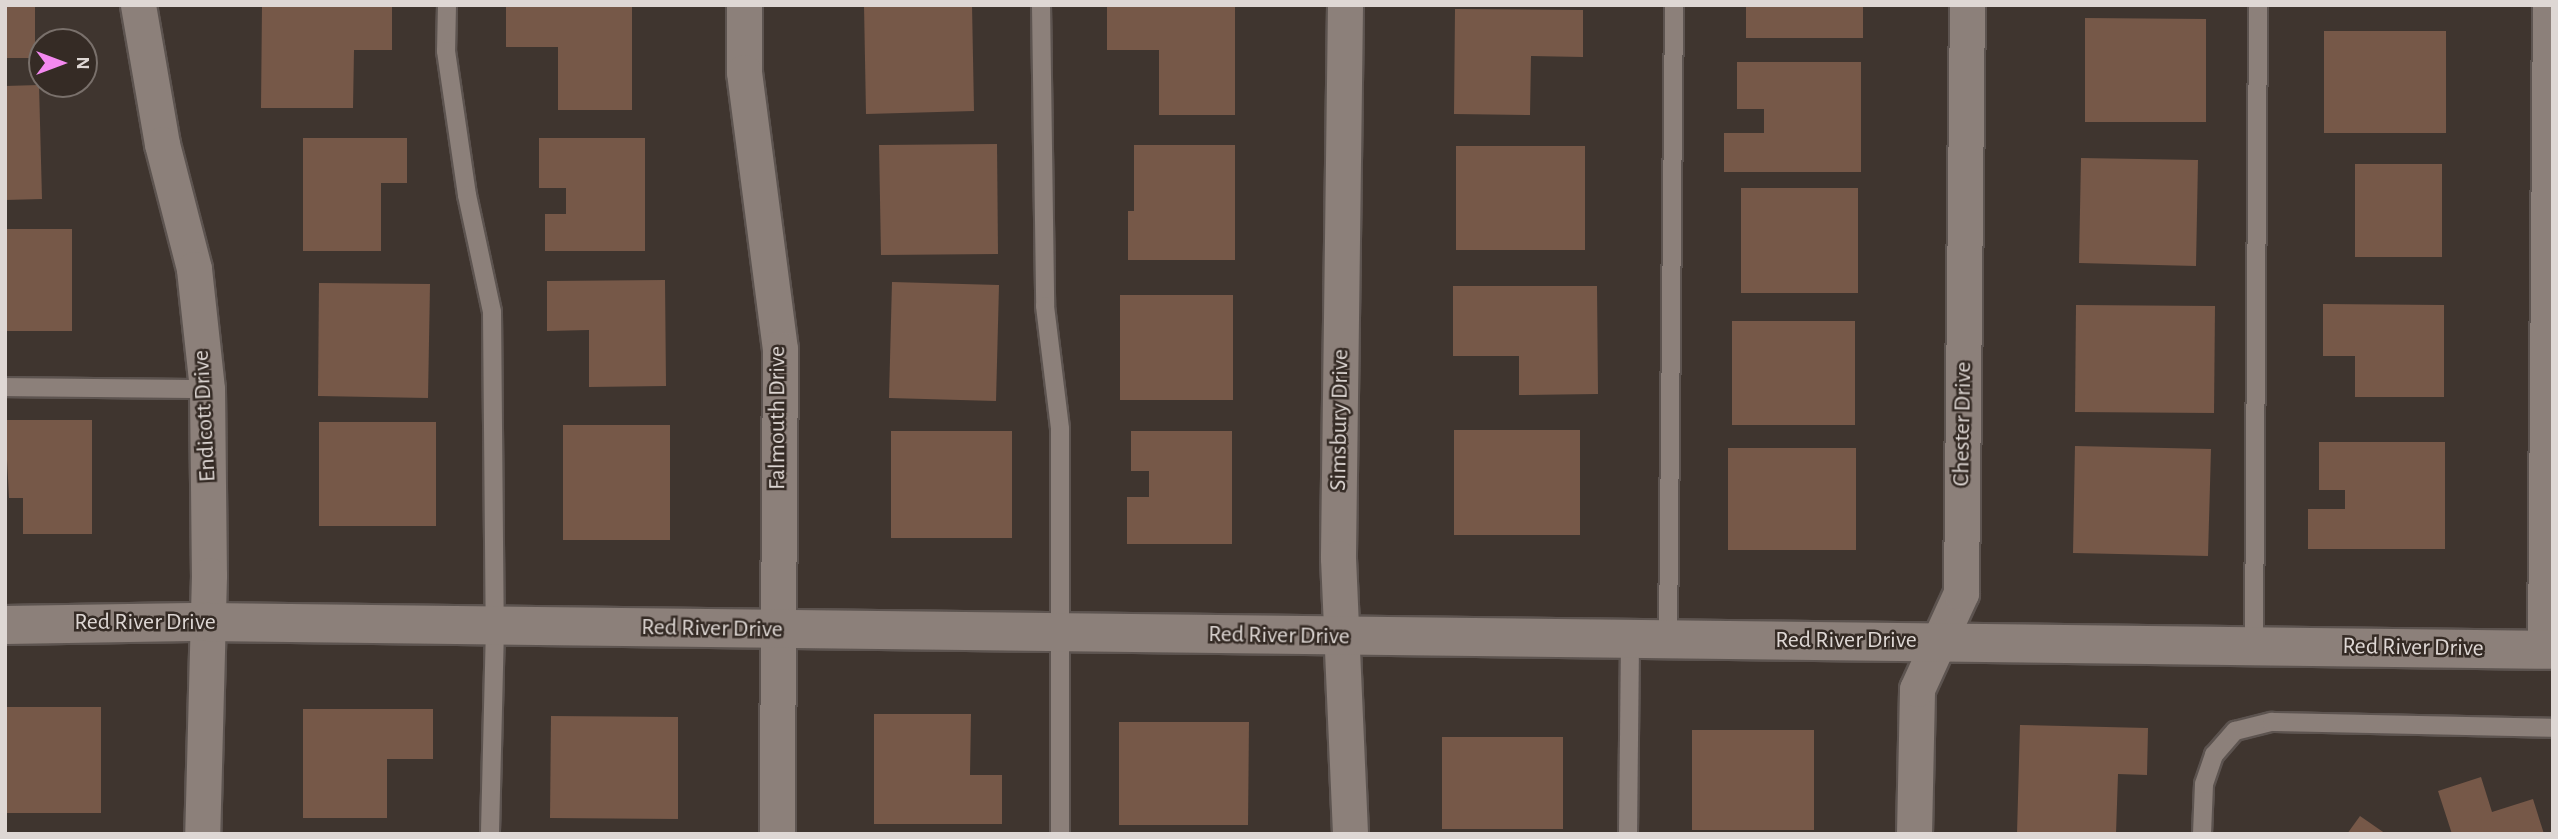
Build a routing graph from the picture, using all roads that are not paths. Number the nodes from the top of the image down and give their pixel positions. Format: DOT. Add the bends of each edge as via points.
graph roads {
  1 [pos="138,5"];
  2 [pos="447,5"];
  3 [pos="744,5"];
  4 [pos="1041,5"];
  5 [pos="1345,5"];
  6 [pos="1674,5"];
  7 [pos="1967,5"];
  8 [pos="2258,5"];
  9 [pos="2550,5"];
  10 [pos="5,387"];
  11 [pos="207,389"];
  12 [pos="207,622"];
  13 [pos="5,625"];
  14 [pos="495,627"];
  15 [pos="778,630"];
  16 [pos="1060,634"];
  17 [pos="1343,637"];
  18 [pos="1630,639"];
  19 [pos="1668,640"];
  20 [pos="1940,642"];
  21 [pos="2254,646"];
  22 [pos="2549,650"];
  23 [pos="2553,727"];
  24 [pos="202,834"];
  25 [pos="490,834"];
  26 [pos="777,834"];
  27 [pos="1060,834"];
  28 [pos="1350,834"];
  29 [pos="1628,834"];
  30 [pos="1914,834"];
  31 [pos="2202,834"];
  1 -- 11 [label="street, Endicott Drive" via="162,144 194,269"];
  2 -- 14 [label="lane" via="446,51 465,182 492,312"];
  3 -- 15 [label="street, Falmouth Drive" via="744,72 780,349"];
  4 -- 16 [label="lane" via="1045,306 1060,429"];
  5 -- 17 [label="street, Simsbury Drive" via="1338,558"];
  6 -- 19 [label="lane"];
  7 -- 20 [label="street, Chester Drive" via="1961,593"];
  8 -- 21 [label="lane"];
  9 -- 22 [label="street"];
  10 -- 11 [label="lane"];
  11 -- 12 [label="street, Endicott Drive"];
  12 -- 13 [label="street, Red River Drive"];
  12 -- 14 [label="street, Red River Drive"];
  12 -- 24 [label="street, Endicott Drive"];
  14 -- 15 [label="street, Red River Drive"];
  14 -- 25 [label="lane"];
  15 -- 16 [label="street, Red River Drive"];
  15 -- 26 [label="street, Falmouth Drive"];
  16 -- 17 [label="street, Red River Drive"];
  16 -- 27 [label="lane"];
  17 -- 18 [label="street, Red River Drive"];
  17 -- 28 [label="street, Simsbury Drive"];
  18 -- 19 [label="street, Red River Drive"];
  18 -- 29 [label="lane"];
  19 -- 20 [label="street, Red River Drive"];
  20 -- 21 [label="street, Red River Drive"];
  20 -- 30 [label="street, Chester Drive" via="1917,689"];
  21 -- 22 [label="street, Red River Drive"];
  23 -- 31 [label="lane" via="2272,722 2235,731 2214,755 2204,785"];
}
